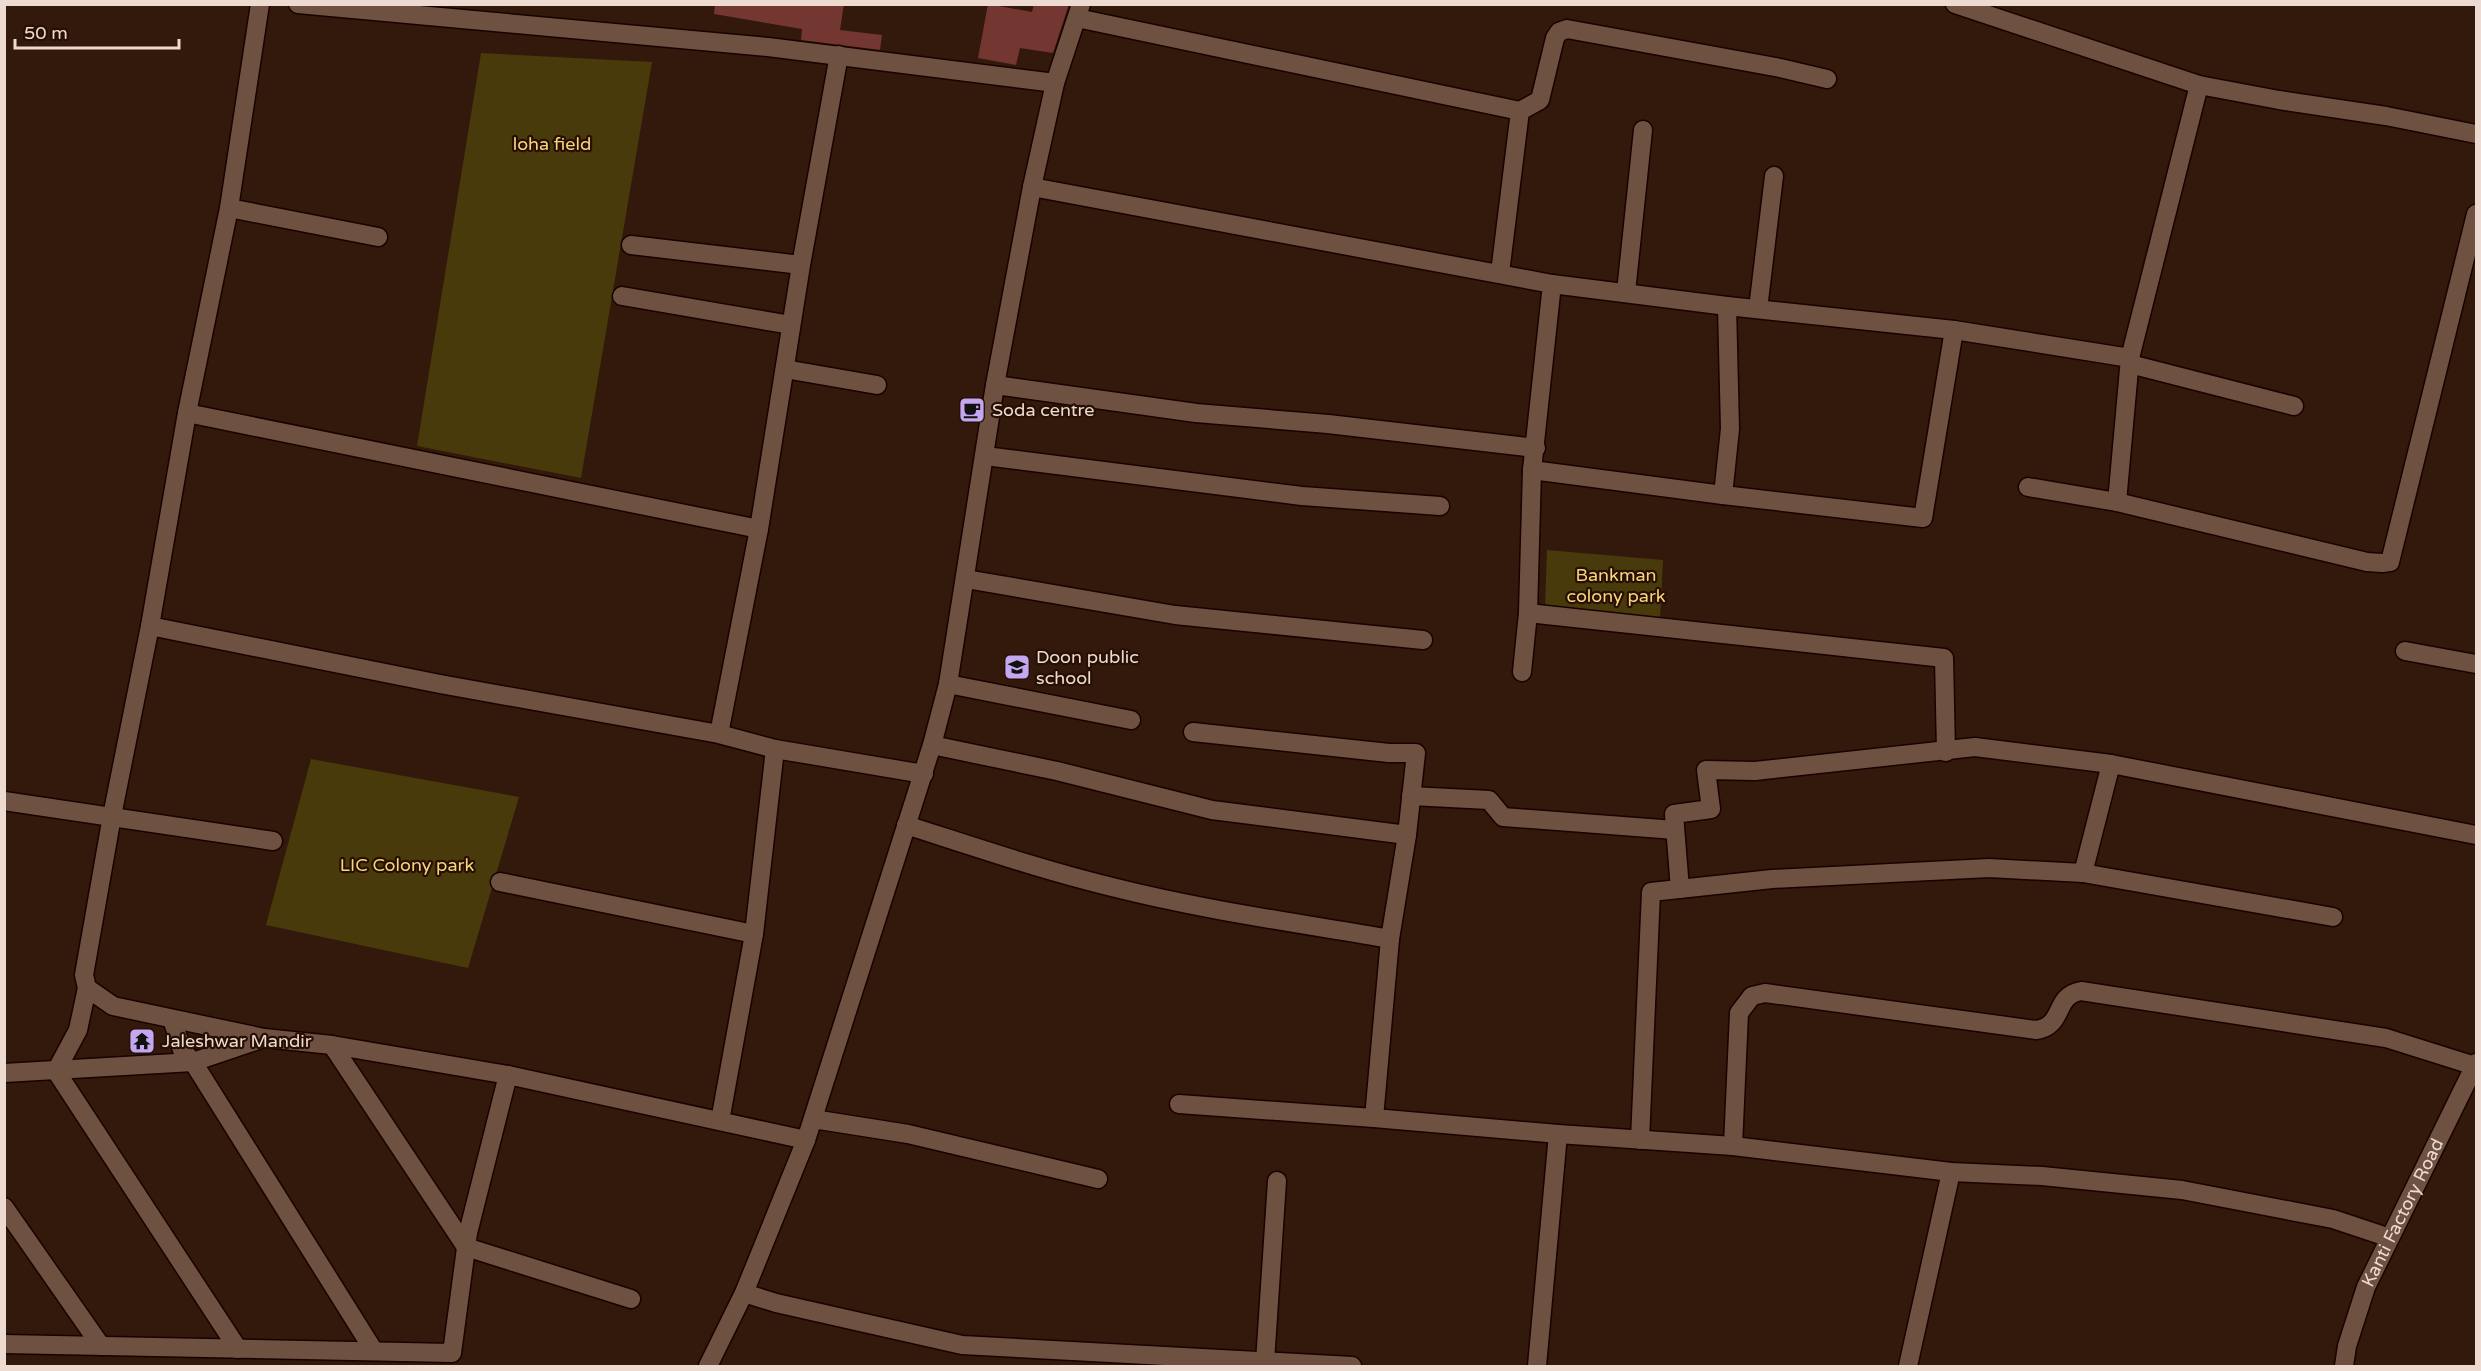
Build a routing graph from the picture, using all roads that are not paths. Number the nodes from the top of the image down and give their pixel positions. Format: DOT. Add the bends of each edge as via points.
graph roads {
  1 [pos="260,4"];
  2 [pos="298,4"];
  3 [pos="1955,4"];
  4 [pos="1079,11"];
  5 [pos="839,55"];
  6 [pos="1827,79"];
  7 [pos="1055,83"];
  8 [pos="2199,85"];
  9 [pos="1520,111"];
  10 [pos="1643,130"];
  11 [pos="2476,134"];
  12 [pos="1774,176"];
  13 [pos="1032,187"];
  14 [pos="229,208"];
  15 [pos="2476,214"];
  16 [pos="378,237"];
  17 [pos="631,245"];
  18 [pos="801,266"];
  19 [pos="1500,273"];
  20 [pos="1552,284"];
  21 [pos="1626,292"];
  22 [pos="622,296"];
  23 [pos="1727,306"];
  24 [pos="1758,309"];
  25 [pos="791,325"];
  26 [pos="1954,330"];
  27 [pos="2130,361"];
  28 [pos="784,369"];
  29 [pos="877,385"];
  30 [pos="995,385"];
  31 [pos="2294,406"];
  32 [pos="187,413"];
  33 [pos="1536,448"];
  34 [pos="985,456"];
  35 [pos="1532,470"];
  36 [pos="2028,488"];
  37 [pos="1724,495"];
  38 [pos="2117,502"];
  39 [pos="1440,506"];
  40 [pos="759,529"];
  41 [pos="966,579"];
  42 [pos="1528,613"];
  43 [pos="150,626"];
  44 [pos="1423,640"];
  45 [pos="2405,651"];
  46 [pos="2476,664"];
  47 [pos="1522,672"];
  48 [pos="948,684"];
  49 [pos="1131,720"];
  50 [pos="1192,732"];
  51 [pos="719,734"];
  52 [pos="932,745"];
  53 [pos="775,749"];
  54 [pos="1946,752"];
  55 [pos="2111,764"];
  56 [pos="924,774"];
  57 [pos="1411,796"];
  58 [pos="4,801"];
  59 [pos="112,816"];
  60 [pos="906,825"];
  61 [pos="1675,830"];
  62 [pos="1407,835"];
  63 [pos="2476,835"];
  64 [pos="273,841"];
  65 [pos="2083,873"];
  66 [pos="500,882"];
  67 [pos="1680,889"];
  68 [pos="2333,917"];
  69 [pos="754,934"];
  70 [pos="1390,939"];
  71 [pos="87,988"];
  72 [pos="171,1019"];
  73 [pos="264,1038"];
  74 [pos="332,1045"];
  75 [pos="193,1062"];
  76 [pos="2476,1065"];
  77 [pos="57,1071"];
  78 [pos="4,1073"];
  79 [pos="508,1075"];
  80 [pos="1179,1104"];
  81 [pos="1374,1118"];
  82 [pos="813,1119"];
  83 [pos="720,1121"];
  84 [pos="1558,1134"];
  85 [pos="806,1140"];
  86 [pos="1640,1140"];
  87 [pos="1733,1146"];
  88 [pos="1951,1172"];
  89 [pos="1098,1179"];
  90 [pos="1277,1181"];
  91 [pos="4,1207"];
  92 [pos="2390,1238"];
  93 [pos="466,1247"];
  94 [pos="744,1293"];
  95 [pos="631,1299"];
  96 [pos="4,1344"];
  97 [pos="101,1346"];
  98 [pos="238,1349"];
  99 [pos="374,1351"];
  100 [pos="1051,1358"];
  101 [pos="452,1360"];
  102 [pos="1265,1362"];
  103 [pos="708,1366"];
  104 [pos="1352,1366"];
  105 [pos="1537,1366"];
  106 [pos="1908,1366"];
  107 [pos="2344,1366"];
  1 -- 14 [label="street"];
  2 -- 5 [label="street"];
  3 -- 8 [label="street"];
  4 -- 7 [label="street"];
  4 -- 9 [label="street"];
  5 -- 7 [label="street"];
  5 -- 18 [label="street"];
  6 -- 9 [label="street" via="1567,29 1555,38 1540,100"];
  7 -- 13 [label="street"];
  8 -- 11 [label="street"];
  8 -- 27 [label="street"];
  9 -- 19 [label="street"];
  10 -- 21 [label="street"];
  12 -- 24 [label="street"];
  13 -- 19 [label="street"];
  13 -- 30 [label="street"];
  14 -- 16 [label="street"];
  14 -- 32 [label="street"];
  15 -- 38 [label="street" via="2390,562 2367,562"];
  17 -- 18 [label="street"];
  18 -- 25 [label="street"];
  19 -- 20 [label="street"];
  20 -- 21 [label="street"];
  20 -- 33 [label="street"];
  21 -- 23 [label="street"];
  22 -- 25 [label="street"];
  23 -- 24 [label="street"];
  23 -- 37 [label="street" via="1730,429"];
  24 -- 26 [label="street"];
  25 -- 28 [label="street"];
  26 -- 27 [label="street"];
  26 -- 37 [label="street" via="1923,518"];
  27 -- 31 [label="street"];
  27 -- 38 [label="street"];
  28 -- 29 [label="street"];
  28 -- 40 [label="street"];
  30 -- 33 [label="street" via="1196,413"];
  30 -- 34 [label="street"];
  32 -- 40 [label="street"];
  32 -- 43 [label="street"];
  33 -- 35 [label="street"];
  34 -- 39 [label="street" via="1302,496"];
  34 -- 41 [label="street"];
  35 -- 37 [label="street"];
  35 -- 42 [label="street"];
  36 -- 38 [label="street"];
  40 -- 51 [label="street"];
  41 -- 44 [label="street" via="1175,615"];
  41 -- 48 [label="street"];
  42 -- 47 [label="street"];
  42 -- 54 [label="street" via="1944,658"];
  43 -- 51 [label="street"];
  43 -- 59 [label="street"];
  45 -- 46 [label="street"];
  48 -- 49 [label="street"];
  48 -- 52 [label="street"];
  50 -- 57 [label="street" via="1416,753"];
  51 -- 53 [label="street"];
  52 -- 56 [label="street"];
  52 -- 62 [label="street" via="1212,810"];
  53 -- 56 [label="street"];
  53 -- 69 [label="street"];
  54 -- 55 [label="street" via="1975,747"];
  54 -- 61 [label="street" via="1755,771 1706,770 1711,809 1674,813"];
  55 -- 63 [label="street"];
  55 -- 65 [label="street"];
  56 -- 60 [label="street"];
  57 -- 61 [label="street" via="1489,800 1503,817"];
  57 -- 62 [label="street"];
  58 -- 59 [label="street"];
  59 -- 64 [label="street"];
  59 -- 71 [label="street" via="84,975"];
  60 -- 70 [label="street" via="1114,888"];
  60 -- 82 [label="street"];
  61 -- 67 [label="street"];
  62 -- 70 [label="street"];
  65 -- 67 [label="street" via="1989,868 1923,870"];
  65 -- 68 [label="street"];
  66 -- 69 [label="street"];
  67 -- 86 [label="street" via="1651,892"];
  69 -- 83 [label="street"];
  70 -- 81 [label="street"];
  71 -- 72 [label="street" via="112,1006"];
  71 -- 77 [label="street" via="78,1030"];
  72 -- 73 [label="street"];
  72 -- 75 [label="street" via="182,1050"];
  73 -- 74 [label="street"];
  73 -- 75 [label="street"];
  74 -- 79 [label="street"];
  74 -- 93 [label="street"];
  75 -- 77 [label="street"];
  75 -- 99 [label="street"];
  76 -- 87 [label="street" via="2386,1038 2081,991 2071,993 2052,1024 2036,1030 1765,993 1752,996 1739,1013"];
  76 -- 92 [label="street, Kanti Factory Road"];
  77 -- 78 [label="street"];
  77 -- 98 [label="street"];
  79 -- 83 [label="street"];
  79 -- 93 [label="street"];
  80 -- 81 [label="street"];
  81 -- 84 [label="street"];
  82 -- 85 [label="street"];
  82 -- 89 [label="street" via="908,1134"];
  83 -- 85 [label="street"];
  84 -- 86 [label="street"];
  84 -- 105 [label="street"];
  85 -- 94 [label="street"];
  86 -- 87 [label="street"];
  87 -- 88 [label="street"];
  88 -- 92 [label="street" via="2042,1176 2182,1190 2333,1220"];
  88 -- 106 [label="street"];
  90 -- 102 [label="street"];
  91 -- 97 [label="street"];
  92 -- 107 [label="street, Kanti Factory Road" via="2366,1287"];
  93 -- 95 [label="street"];
  93 -- 101 [label="street"];
  94 -- 100 [label="street" via="776,1304 963,1345"];
  94 -- 103 [label="street"];
  96 -- 97 [label="street"];
  97 -- 98 [label="street"];
  98 -- 99 [label="street"];
  99 -- 101 [label="street"];
  100 -- 102 [label="street"];
  102 -- 104 [label="street"];
}
